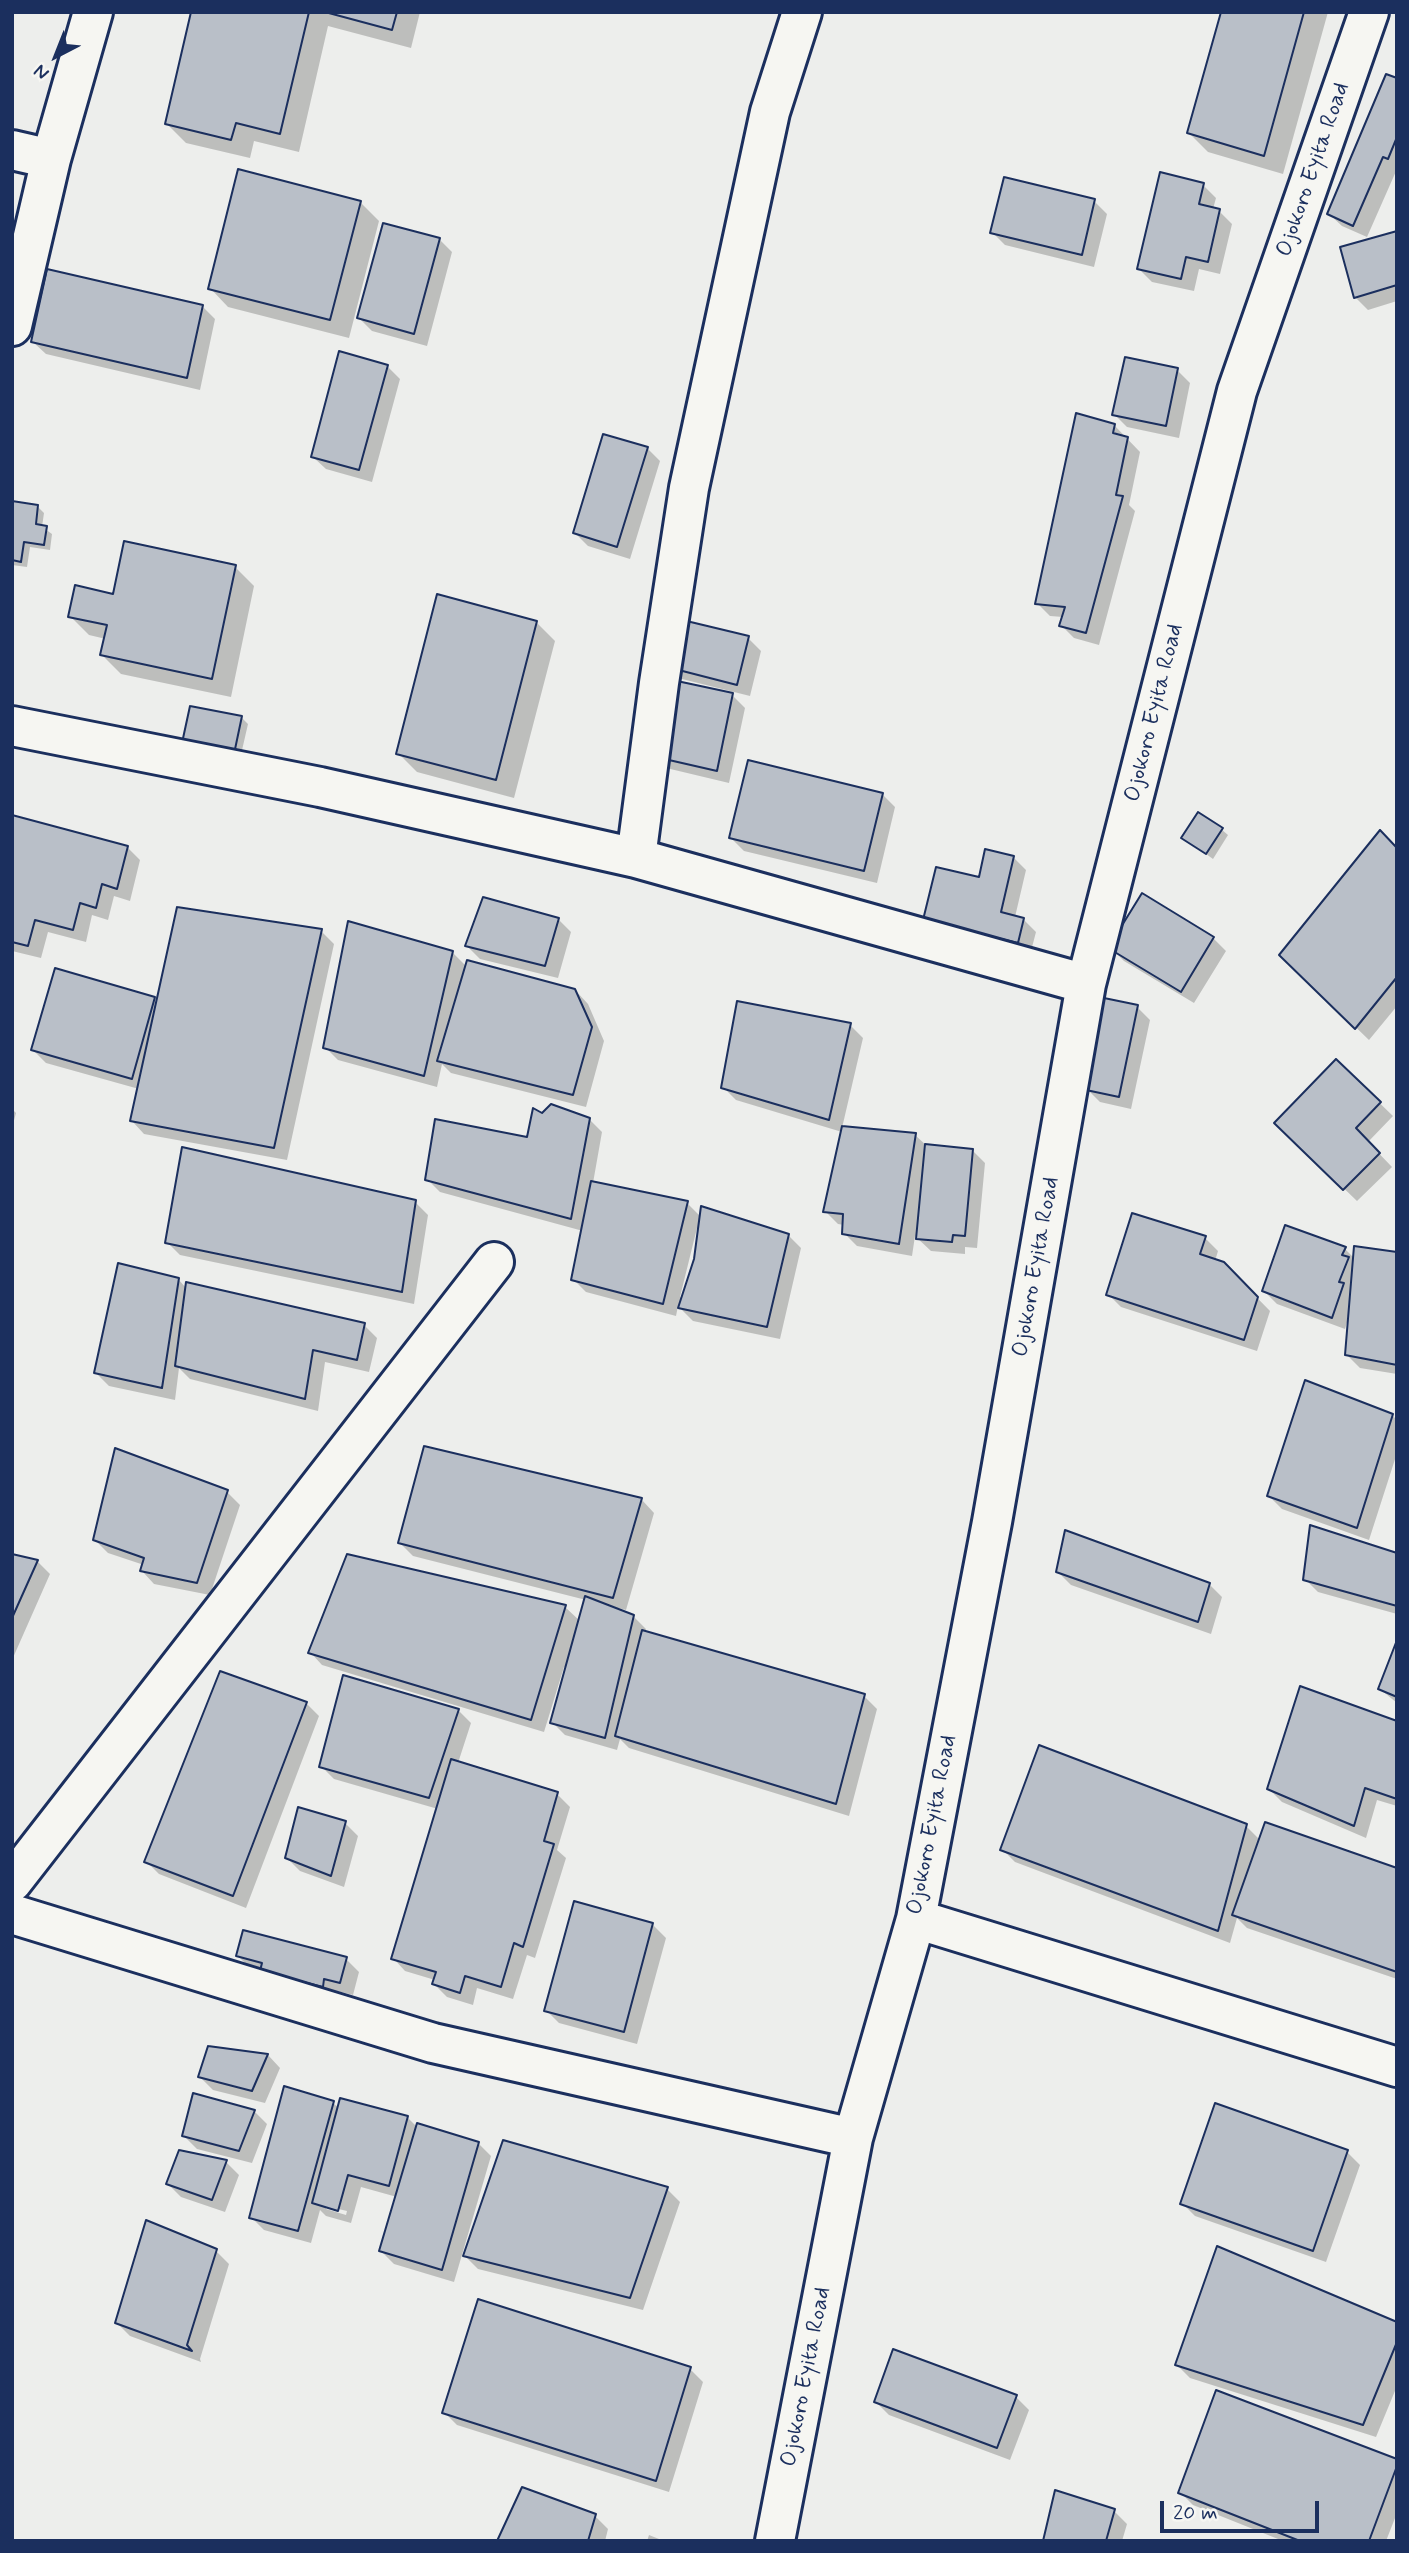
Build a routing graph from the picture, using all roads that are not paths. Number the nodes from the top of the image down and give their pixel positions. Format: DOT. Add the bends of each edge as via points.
graph roads {
  1 [pos="93,12"];
  2 [pos="802,12"];
  3 [pos="1369,12"];
  4 [pos="12,150"];
  5 [pos="51,159"];
  6 [pos="12,326"];
  7 [pos="12,726"];
  8 [pos="636,858"];
  9 [pos="1086,984"];
  10 [pos="494,1262"];
  11 [pos="12,1882"];
  12 [pos="12,1914"];
  13 [pos="916,1919"];
  14 [pos="1397,2067"];
  15 [pos="853,2138"];
  16 [pos="775,2541"];
  1 -- 5 [label="street"];
  2 -- 8 [label="street" via="770,112 689,488"];
  3 -- 9 [label="street, Ojokoro Eyita Road" via="1237,391"];
  4 -- 5 [label="street"];
  5 -- 6 [label="street"];
  7 -- 8 [label="street" via="320,787"];
  8 -- 9 [label="street"];
  9 -- 13 [label="street, Ojokoro Eyita Road" via="992,1522"];
  10 -- 11 [label="street"];
  12 -- 15 [label="street" via="433,2043"];
  13 -- 14 [label="street"];
  13 -- 15 [label="street, Ojokoro Eyita Road"];
  15 -- 16 [label="street, Ojokoro Eyita Road"];
}
